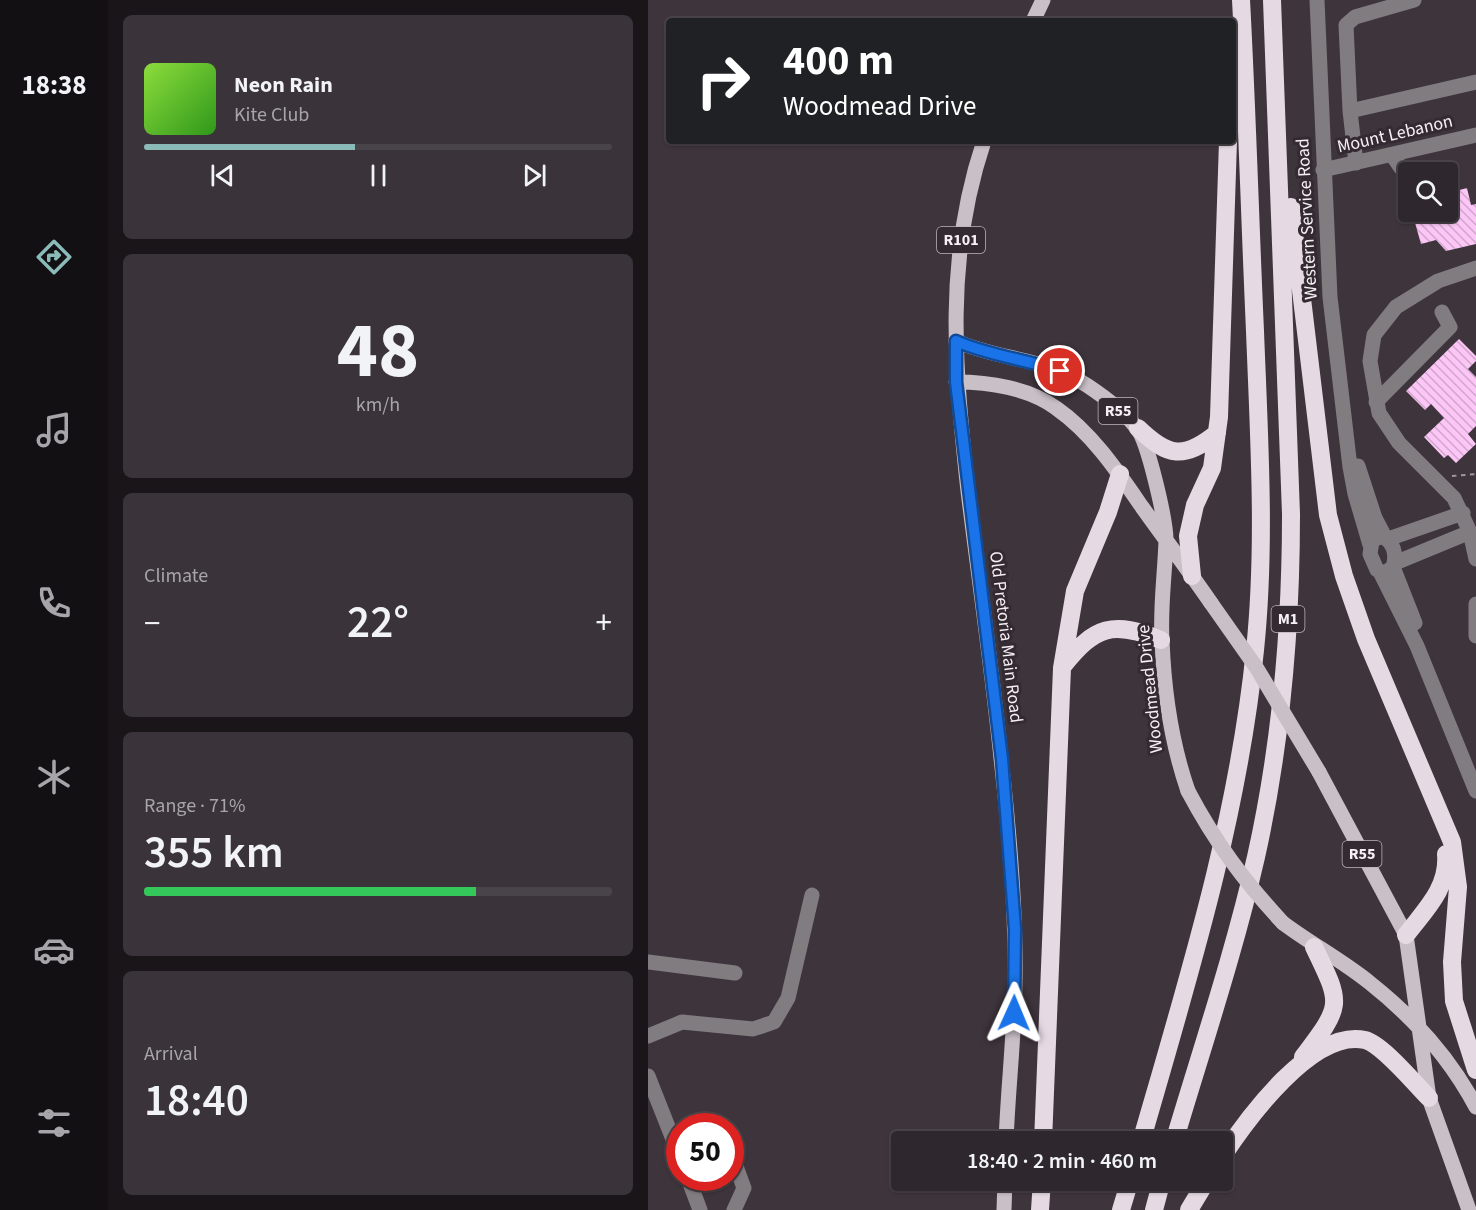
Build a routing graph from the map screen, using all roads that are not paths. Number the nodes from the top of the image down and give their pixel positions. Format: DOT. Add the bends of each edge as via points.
graph roads {
  1 [pos="1043,0"];
  2 [pos="1241,0"];
  3 [pos="1272,0"];
  4 [pos="1317,0"];
  5 [pos="1414,0"];
  6 [pos="1034,18"];
  7 [pos="1244,56"];
  8 [pos="1236,75"];
  9 [pos="1476,82"];
  10 [pos="1275,83"];
  11 [pos="1350,111"];
  12 [pos="1476,135"];
  13 [pos="983,144"];
  14 [pos="1228,144"];
  15 [pos="1392,155"];
  16 [pos="1356,163"];
  17 [pos="1398,164"];
  18 [pos="1323,170"];
  19 [pos="1476,268"];
  20 [pos="1442,312"];
  21 [pos="956,341"];
  22 [pos="956,382"];
  23 [pos="1376,402"];
  24 [pos="1138,428"];
  25 [pos="1217,433"];
  26 [pos="1348,435"];
  27 [pos="1120,474"];
  28 [pos="1463,513"];
  29 [pos="1470,532"];
  30 [pos="1387,538"];
  31 [pos="1166,539"];
  32 [pos="1370,544"];
  33 [pos="1476,559"];
  34 [pos="1389,567"];
  35 [pos="1192,576"];
  36 [pos="1476,604"];
  37 [pos="1476,636"];
  38 [pos="1161,640"];
  39 [pos="1062,668"];
  40 [pos="1476,773"];
  41 [pos="1476,791"];
  42 [pos="1436,803"];
  43 [pos="812,895"];
  44 [pos="1406,935"];
  45 [pos="1314,947"];
  46 [pos="648,962"];
  47 [pos="735,973"];
  48 [pos="1416,1023"];
  49 [pos="648,1035"];
  50 [pos="1295,1068"];
  51 [pos="1476,1070"];
  52 [pos="648,1076"];
  53 [pos="1429,1098"];
  54 [pos="1476,1107"];
  55 [pos="666,1122"];
  56 [pos="1007,1131"];
  57 [pos="1043,1131"];
  58 [pos="1144,1131"];
  59 [pos="1177,1131"];
  60 [pos="1233,1139"];
  61 [pos="693,1191"];
  62 [pos="743,1191"];
  63 [pos="1005,1191"];
  64 [pos="1041,1191"];
  65 [pos="1127,1191"];
  66 [pos="1159,1191"];
  67 [pos="1200,1191"];
  68 [pos="700,1210"];
  69 [pos="734,1210"];
  70 [pos="1004,1210"];
  71 [pos="1040,1210"];
  72 [pos="1121,1210"];
  73 [pos="1154,1210"];
  74 [pos="1189,1210"];
  75 [pos="1469,1210"];
  1 -- 6 [label="main road"];
  2 -- 7 [label="highway, M1"];
  3 -- 10 [label="highway, M1"];
  4 -- 18 [label="street, Western Service Road"];
  5 -- 11 [label="street" via="1355,17 1346,25"];
  7 -- 8 [label="highway"];
  7 -- 58 [label="highway, M1" via="1261,470 1261,571 1255,650 1241,759 1226,832"];
  9 -- 11 [label="street"];
  10 -- 42 [label="highway" via="1283,112 1290,206 1328,515 1366,639"];
  10 -- 59 [label="highway, M1" via="1291,514 1291,578 1281,705 1255,859"];
  11 -- 16 [label="street"];
  12 -- 15 [label="street, Mount Lebanon"];
  13 -- 21 [label="main road, Old Pretoria Main Road / R101" via="966,208 958,269"];
  14 -- 25 [label="highway"];
  15 -- 16 [label="street, Mount Lebanon"];
  15 -- 17 [label="street"];
  16 -- 18 [label="street, Mount Lebanon"];
  18 -- 26 [label="street, Western Service Road" via="1330,297"];
  19 -- 23 [label="street" via="1438,281 1407,299 1379,326 1370,350"];
  20 -- 23 [label="street" via="1450,327"];
  21 -- 22 [label="main road, Old Pretoria Main Road / R101"];
  21 -- 24 [label="main road, R55" via="989,354 1026,359 1060,371 1089,387"];
  22 -- 27 [label="main road, Woodmead Drive / R55" via="998,385 1056,408"];
  22 -- 56 [label="main road, Old Pretoria Main Road / R101" via="1010,849 1015,972"];
  23 -- 28 [label="street" via="1399,443 1438,480"];
  24 -- 25 [label="highway" via="1154,444 1183,453 1199,448"];
  24 -- 31 [label="main road, Woodmead Drive / R55" via="1158,490"];
  25 -- 35 [label="highway" via="1212,468 1188,536"];
  26 -- 30 [label="street, Western Service Road" via="1375,518"];
  26 -- 32 [label="street, Western Service Road" via="1355,494"];
  27 -- 31 [label="main road, Woodmead Drive / R55"];
  27 -- 39 [label="highway" via="1074,591"];
  28 -- 29 [label="street"];
  28 -- 30 [label="street"];
  29 -- 33 [label="street"];
  29 -- 34 [label="street"];
  30 -- 32 [label="street" via="1378,537"];
  30 -- 34 [label="street" via="1394,549"];
  31 -- 35 [label="main road, Woodmead Drive / R55"];
  31 -- 38 [label="main road, Woodmead Drive / R55"];
  32 -- 34 [label="street" via="1372,563"];
  34 -- 40 [label="street"];
  34 -- 41 [label="street"];
  35 -- 44 [label="main road, Woodmead Drive / R55, bridge" via="1256,667 1319,772"];
  36 -- 37 [label="street"];
  38 -- 39 [label="highway" via="1132,630 1108,630 1080,644"];
  38 -- 45 [label="main road, Woodmead Drive / R55, bridge" via="1171,738 1188,791 1235,869 1283,923"];
  39 -- 57 [label="highway"];
  42 -- 44 [label="highway" via="1447,871 1438,893"];
  42 -- 51 [label="highway" via="1455,853 1458,887 1453,986 1458,1017"];
  43 -- 49 [label="street" via="788,999 774,1022 753,1029 682,1022"];
  44 -- 48 [label="main road, Woodmead Drive / R55"];
  45 -- 48 [label="main road, Woodmead Drive / R55" via="1368,981"];
  45 -- 50 [label="highway" via="1334,988 1334,1008"];
  46 -- 47 [label="street"];
  48 -- 53 [label="main road, Woodmead Drive / R55"];
  48 -- 54 [label="main road, Woodmead Drive / R55" via="1461,1078"];
  50 -- 53 [label="highway" via="1339,1041 1366,1040"];
  50 -- 60 [label="highway"];
  52 -- 55 [label="street"];
  53 -- 75 [label="main road, Woodmead Drive / R55"];
  61 -- 68 [label="street"];
  62 -- 69 [label="street"];
  63 -- 70 [label="main road"];
  64 -- 71 [label="highway"];
  65 -- 72 [label="highway"];
  66 -- 73 [label="highway"];
  67 -- 74 [label="highway"];
}
